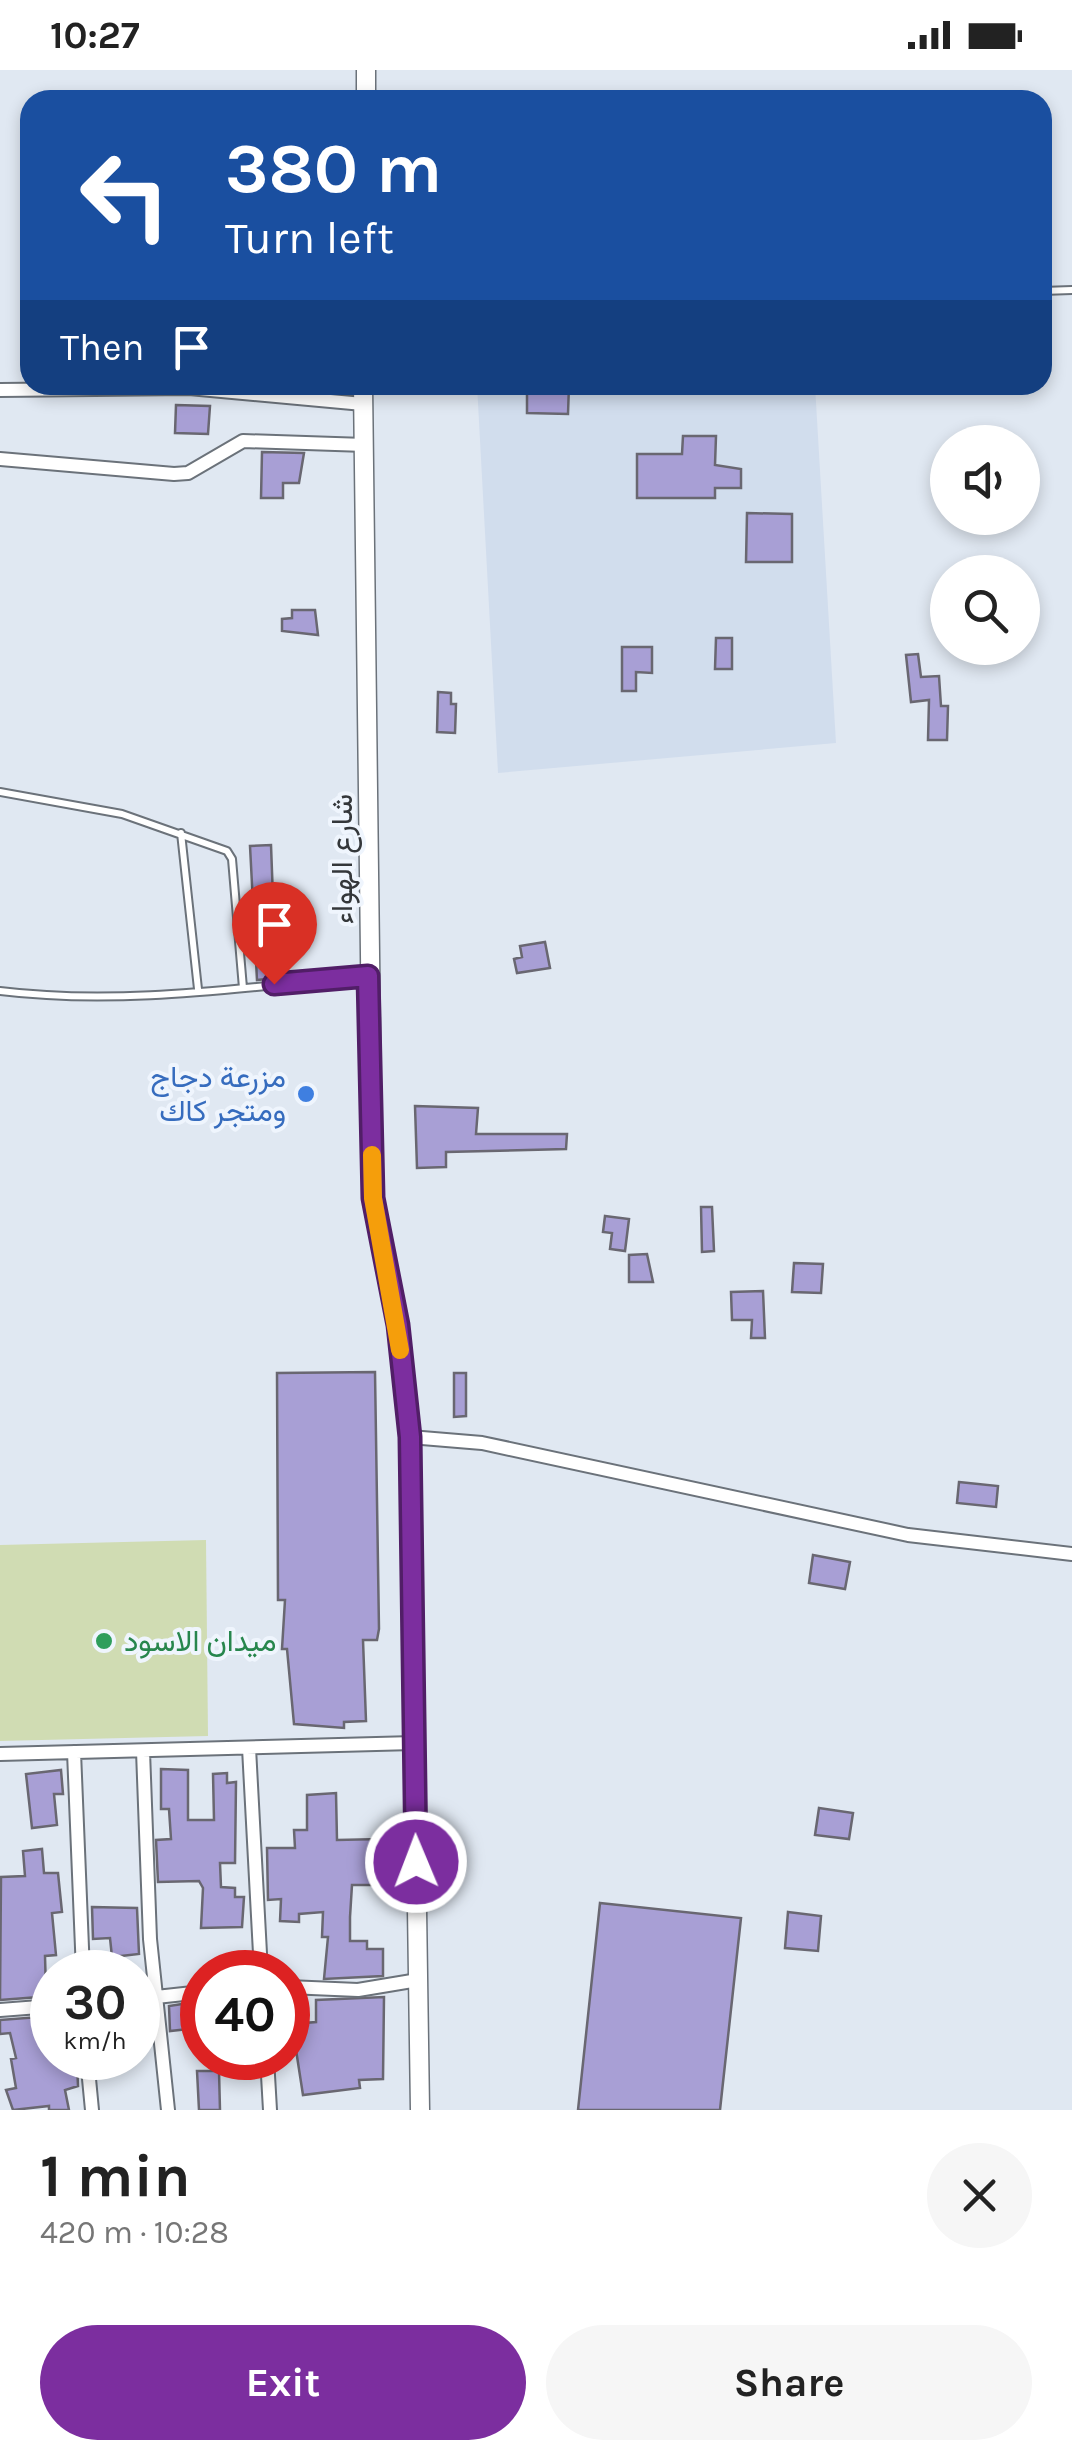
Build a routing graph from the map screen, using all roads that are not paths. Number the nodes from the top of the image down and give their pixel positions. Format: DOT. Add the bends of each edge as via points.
graph roads {
  1 [pos="363,395"];
  2 [pos="364,445"];
  3 [pos="0,459"];
  4 [pos="0,792"];
  5 [pos="182,833"];
  6 [pos="368,976"];
  7 [pos="242,988"];
  8 [pos="198,989"];
  9 [pos="0,992"];
  10 [pos="410,1437"];
  11 [pos="1072,1554"];
  12 [pos="414,1743"];
  13 [pos="250,1748"];
  14 [pos="74,1752"];
  15 [pos="143,1752"];
  16 [pos="0,1754"];
  17 [pos="83,1950"];
  18 [pos="152,1950"];
  19 [pos="260,1950"];
  20 [pos="418,1980"];
  21 [pos="310,1988"];
  22 [pos="180,1995"];
  23 [pos="160,1998"];
  24 [pos="30,2008"];
  25 [pos="0,2010"];
  26 [pos="89,2080"];
  27 [pos="268,2080"];
  28 [pos="92,2110"];
  29 [pos="168,2110"];
  30 [pos="270,2110"];
  31 [pos="420,2110"];
  1 -- 2 [label="street, شارع الهواء"];
  2 -- 3 [label="street" via="243,442 174,474"];
  2 -- 6 [label="street, شارع الهواء"];
  4 -- 5 [label="lane" via="122,814"];
  5 -- 7 [label="lane" via="232,859"];
  5 -- 8 [label="lane"];
  6 -- 7 [label="lane"];
  6 -- 10 [label="street, شارع الهواء" via="373,1198 398,1325"];
  7 -- 8 [label="lane"];
  8 -- 9 [label="lane" via="64,997"];
  10 -- 11 [label="street" via="482,1443 908,1536"];
  10 -- 12 [label="street, شارع الهواء"];
  12 -- 13 [label="street"];
  12 -- 20 [label="street, شارع الهواء"];
  13 -- 15 [label="street"];
  13 -- 19 [label="street"];
  14 -- 15 [label="street"];
  14 -- 16 [label="street"];
  14 -- 17 [label="street"];
  15 -- 18 [label="street"];
  20 -- 21 [label="street" via="358,1990"];
  20 -- 31 [label="street, شارع الهواء"];
  22 -- 23 [label="street"];
  23 -- 29 [label="street"];
  24 -- 25 [label="street"];
  26 -- 28 [label="street"];
  27 -- 30 [label="street"];
}
